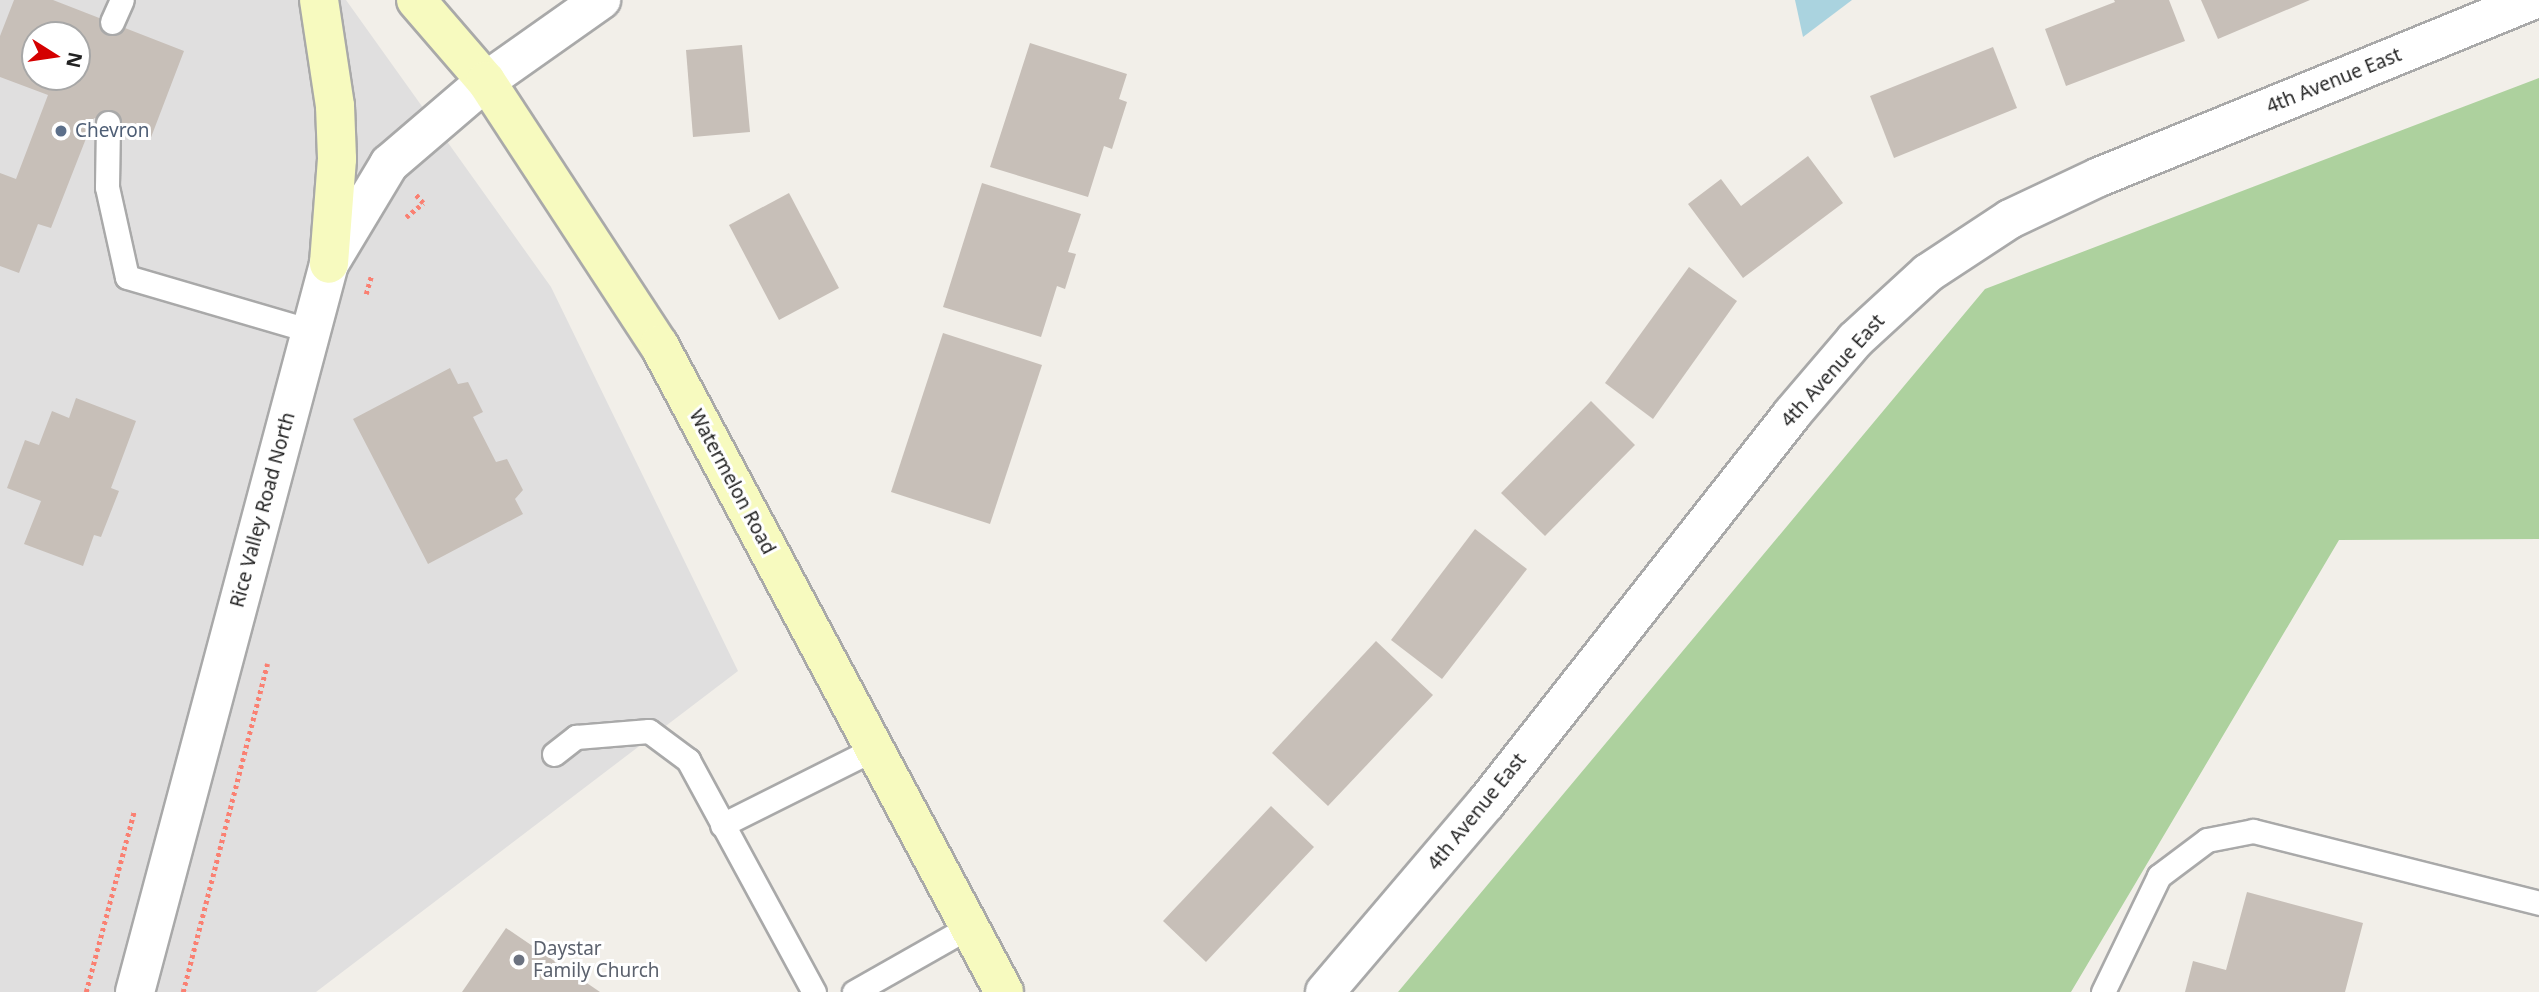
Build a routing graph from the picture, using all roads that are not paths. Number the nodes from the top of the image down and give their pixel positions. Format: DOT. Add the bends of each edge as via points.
graph roads {
  1 [pos="121,0"];
  2 [pos="319,0"];
  3 [pos="416,0"];
  4 [pos="601,0"];
  5 [pos="2533,0"];
  6 [pos="112,23"];
  7 [pos="485,81"];
  8 [pos="108,123"];
  9 [pos="329,264"];
  10 [pos="312,331"];
  11 [pos="874,749"];
  12 [pos="554,754"];
  13 [pos="722,824"];
  14 [pos="2539,903"];
  15 [pos="969,928"];
  16 [pos="135,992"];
  17 [pos="814,992"];
  18 [pos="854,992"];
  19 [pos="1004,992"];
  20 [pos="1325,992"];
  21 [pos="2103,992"];
  1 -- 6 [label="lane"];
  2 -- 9 [label="main road" via="335,106 337,159"];
  3 -- 7 [label="main road, Watermelon Road"];
  4 -- 7 [label="street, Rice Valley Road North"];
  5 -- 20 [label="street, 4th Avenue East" via="2099,177 2010,219 1927,273 1855,340 1791,415 1486,803"];
  7 -- 9 [label="street, Rice Valley Road North" via="389,164"];
  7 -- 11 [label="main road, Watermelon Road" via="659,345"];
  8 -- 10 [label="lane" via="107,187 127,277"];
  9 -- 10 [label="street, Rice Valley Road North"];
  10 -- 16 [label="street, Rice Valley Road North"];
  11 -- 13 [label="lane"];
  11 -- 15 [label="main road, Watermelon Road"];
  12 -- 13 [label="lane" via="576,737 649,731 688,760"];
  13 -- 17 [label="lane"];
  14 -- 21 [label="lane" via="2253,831 2207,840 2159,876"];
  15 -- 18 [label="lane"];
  15 -- 19 [label="main road, Watermelon Road"];
}
